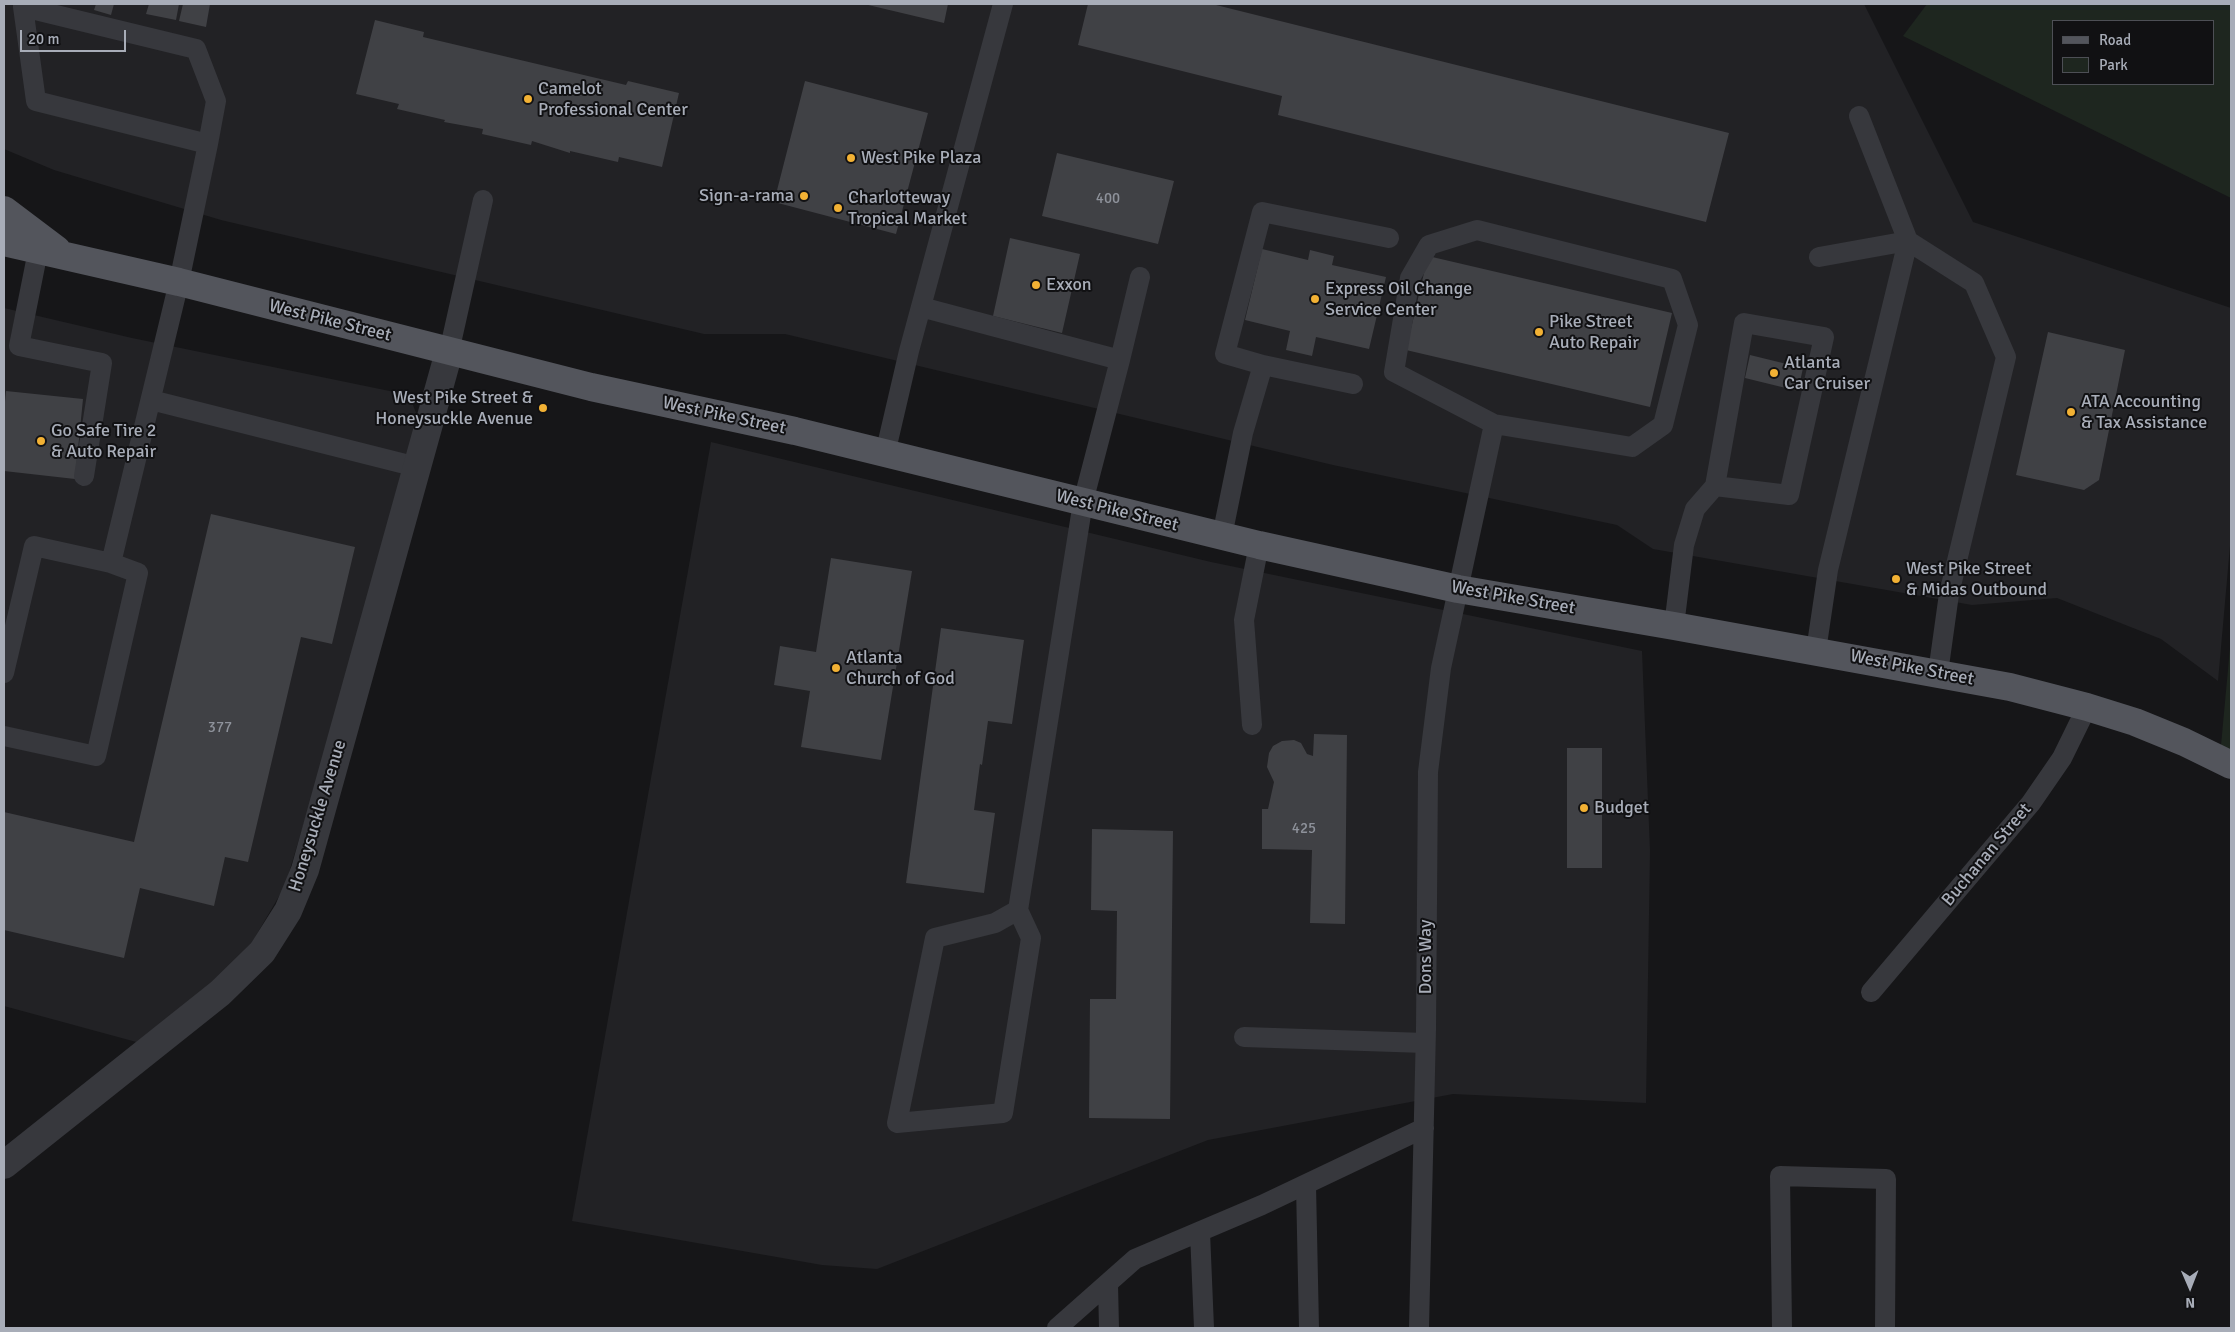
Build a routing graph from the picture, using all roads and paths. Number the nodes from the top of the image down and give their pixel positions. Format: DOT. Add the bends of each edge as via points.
graph roads {
  1 [pos="1003,4"];
  2 [pos="23,5"];
  3 [pos="1859,116"];
  4 [pos="208,144"];
  5 [pos="484,200"];
  6 [pos="4,210"];
  7 [pos="1389,238"];
  8 [pos="1908,241"];
  9 [pos="4,242"];
  10 [pos="38,251"];
  11 [pos="66,257"];
  12 [pos="1819,257"];
  13 [pos="1140,277"];
  14 [pos="179,282"];
  15 [pos="921,307"];
  16 [pos="449,352"];
  17 [pos="1120,360"];
  18 [pos="1263,365"];
  19 [pos="1353,384"];
  20 [pos="151,400"];
  21 [pos="1494,424"];
  22 [pos="884,454"];
  23 [pos="417,467"];
  24 [pos="84,476"];
  25 [pos="1715,486"];
  26 [pos="1083,502"];
  27 [pos="1222,536"];
  28 [pos="1259,545"];
  29 [pos="111,563"];
  30 [pos="1458,589"];
  31 [pos="1674,626"];
  32 [pos="1816,651"];
  33 [pos="4,673"];
  34 [pos="1938,673"];
  35 [pos="2087,707"];
  36 [pos="1252,725"];
  37 [pos="4,736"];
  38 [pos="2231,765"];
  39 [pos="1018,910"];
  40 [pos="1871,992"];
  41 [pos="1244,1037"];
  42 [pos="1425,1043"];
  43 [pos="1424,1128"];
  44 [pos="4,1165"];
  45 [pos="1306,1184"];
  46 [pos="1200,1232"];
  47 [pos="1108,1284"];
  48 [pos="1057,1328"];
  49 [pos="1109,1328"];
  50 [pos="1204,1328"];
  51 [pos="1309,1328"];
  52 [pos="1419,1328"];
  53 [pos="1782,1328"];
  54 [pos="1886,1328"];
  1 -- 15 [label="lane"];
  2 -- 4 [label="lane" via="36,101"];
  2 -- 4 [label="lane" via="196,49 216,101"];
  3 -- 8 [label="lane"];
  4 -- 14 [label="lane"];
  5 -- 16 [label="lane"];
  6 -- 11 [label="main road"];
  7 -- 18 [label="lane" via="1262,212 1225,354"];
  8 -- 12 [label="lane"];
  8 -- 32 [label="lane" via="1828,570"];
  8 -- 34 [label="lane" via="1974,283 2006,357 1949,594"];
  9 -- 10 [label="main road, West Pike Street"];
  10 -- 11 [label="main road, West Pike Street"];
  10 -- 24 [label="lane" via="19,346 102,363"];
  11 -- 14 [label="main road, West Pike Street"];
  13 -- 17 [label="lane"];
  14 -- 16 [label="main road, West Pike Street"];
  14 -- 20 [label="lane"];
  15 -- 17 [label="lane"];
  15 -- 22 [label="lane"];
  16 -- 22 [label="main road, West Pike Street"];
  16 -- 23 [label="street, Honeysuckle Avenue"];
  17 -- 26 [label="lane"];
  18 -- 19 [label="lane"];
  18 -- 27 [label="lane" via="1243,433"];
  20 -- 23 [label="lane"];
  20 -- 29 [label="lane"];
  21 -- 21 [label="lane" via="1632,447 1664,425 1688,326 1672,279 1478,230 1429,245 1410,278 1394,372"];
  21 -- 30 [label="lane, Dons Way"];
  22 -- 26 [label="main road, West Pike Street"];
  23 -- 44 [label="street, Honeysuckle Avenue" via="305,870 288,911 262,952 220,993"];
  25 -- 25 [label="lane" via="1789,495 1824,337 1744,323"];
  25 -- 31 [label="lane" via="1695,509 1684,545"];
  26 -- 27 [label="main road, West Pike Street"];
  26 -- 39 [label="lane"];
  27 -- 28 [label="main road, West Pike Street"];
  28 -- 30 [label="main road, West Pike Street"];
  28 -- 36 [label="lane" via="1244,620"];
  29 -- 33 [label="lane" via="34,546"];
  29 -- 37 [label="lane" via="138,573 96,756"];
  30 -- 31 [label="main road, West Pike Street"];
  30 -- 42 [label="lane, Dons Way" via="1441,668 1428,772"];
  31 -- 32 [label="main road, West Pike Street"];
  32 -- 34 [label="main road, West Pike Street"];
  34 -- 35 [label="main road, West Pike Street"];
  35 -- 38 [label="main road, West Pike Street" via="2136,722"];
  35 -- 40 [label="lane, Buchanan Street" via="2062,758 2031,803"];
  39 -- 39 [label="lane" via="995,923 935,938 897,1123 1002,1113 1031,938"];
  41 -- 42 [label="lane"];
  42 -- 43 [label="lane, Dons Way"];
  43 -- 45 [label="lane"];
  43 -- 52 [label="lane, Dons Way"];
  45 -- 46 [label="lane"];
  45 -- 51 [label="lane"];
  46 -- 47 [label="lane" via="1135,1259"];
  46 -- 50 [label="lane"];
  47 -- 48 [label="lane"];
  47 -- 49 [label="lane"];
  53 -- 54 [label="lane" via="1780,1176 1886,1179"];
}
